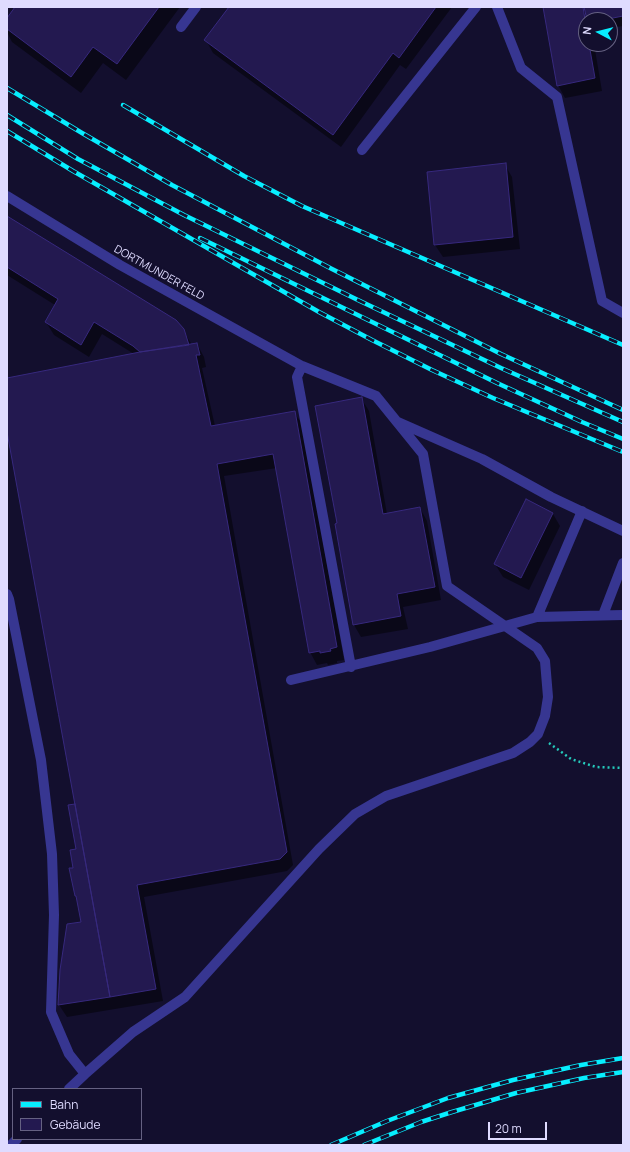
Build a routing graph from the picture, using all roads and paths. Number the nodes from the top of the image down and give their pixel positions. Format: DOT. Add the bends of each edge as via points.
graph roads {
  1 [pos="196,7"];
  2 [pos="476,7"];
  3 [pos="497,7"];
  4 [pos="181,27"];
  5 [pos="362,150"];
  6 [pos="7,196"];
  7 [pos="623,313"];
  8 [pos="302,366"];
  9 [pos="397,422"];
  10 [pos="582,511"];
  11 [pos="623,530"];
  12 [pos="623,563"];
  13 [pos="7,594"];
  14 [pos="603,615"];
  15 [pos="623,615"];
  16 [pos="537,617"];
  17 [pos="505,626"];
  18 [pos="351,667"];
  19 [pos="291,680"];
  20 [pos="538,734"];
  21 [pos="623,768"];
  22 [pos="85,1074"];
  23 [pos="70,1088"];
  1 -- 4 [label="lane"];
  2 -- 5 [label="lane"];
  3 -- 7 [label="lane" via="520,68 557,97 602,301"];
  6 -- 8 [label="lane, DORTMUNDER FELD" via="120,266"];
  8 -- 9 [label="lane, DORTMUNDER FELD" via="376,396"];
  8 -- 18 [label="lane" via="297,378"];
  9 -- 10 [label="lane" via="482,459"];
  9 -- 17 [label="lane, DORTMUNDER FELD" via="422,454 447,586"];
  10 -- 11 [label="lane"];
  10 -- 16 [label="lane"];
  12 -- 14 [label="lane"];
  13 -- 22 [label="lane" via="41,760 52,854 54,915 51,1012 69,1054"];
  14 -- 15 [label="lane"];
  14 -- 16 [label="lane"];
  16 -- 17 [label="lane"];
  17 -- 18 [label="lane"];
  17 -- 20 [label="lane, DORTMUNDER FELD" via="537,648 545,662 548,697 545,716"];
  18 -- 19 [label="lane"];
  20 -- 21 [label="path" via="571,759 596,767"];
  20 -- 22 [label="lane" via="513,753 386,796 355,814 318,849 185,998 133,1032"];
  22 -- 23 [label="lane"];
}
